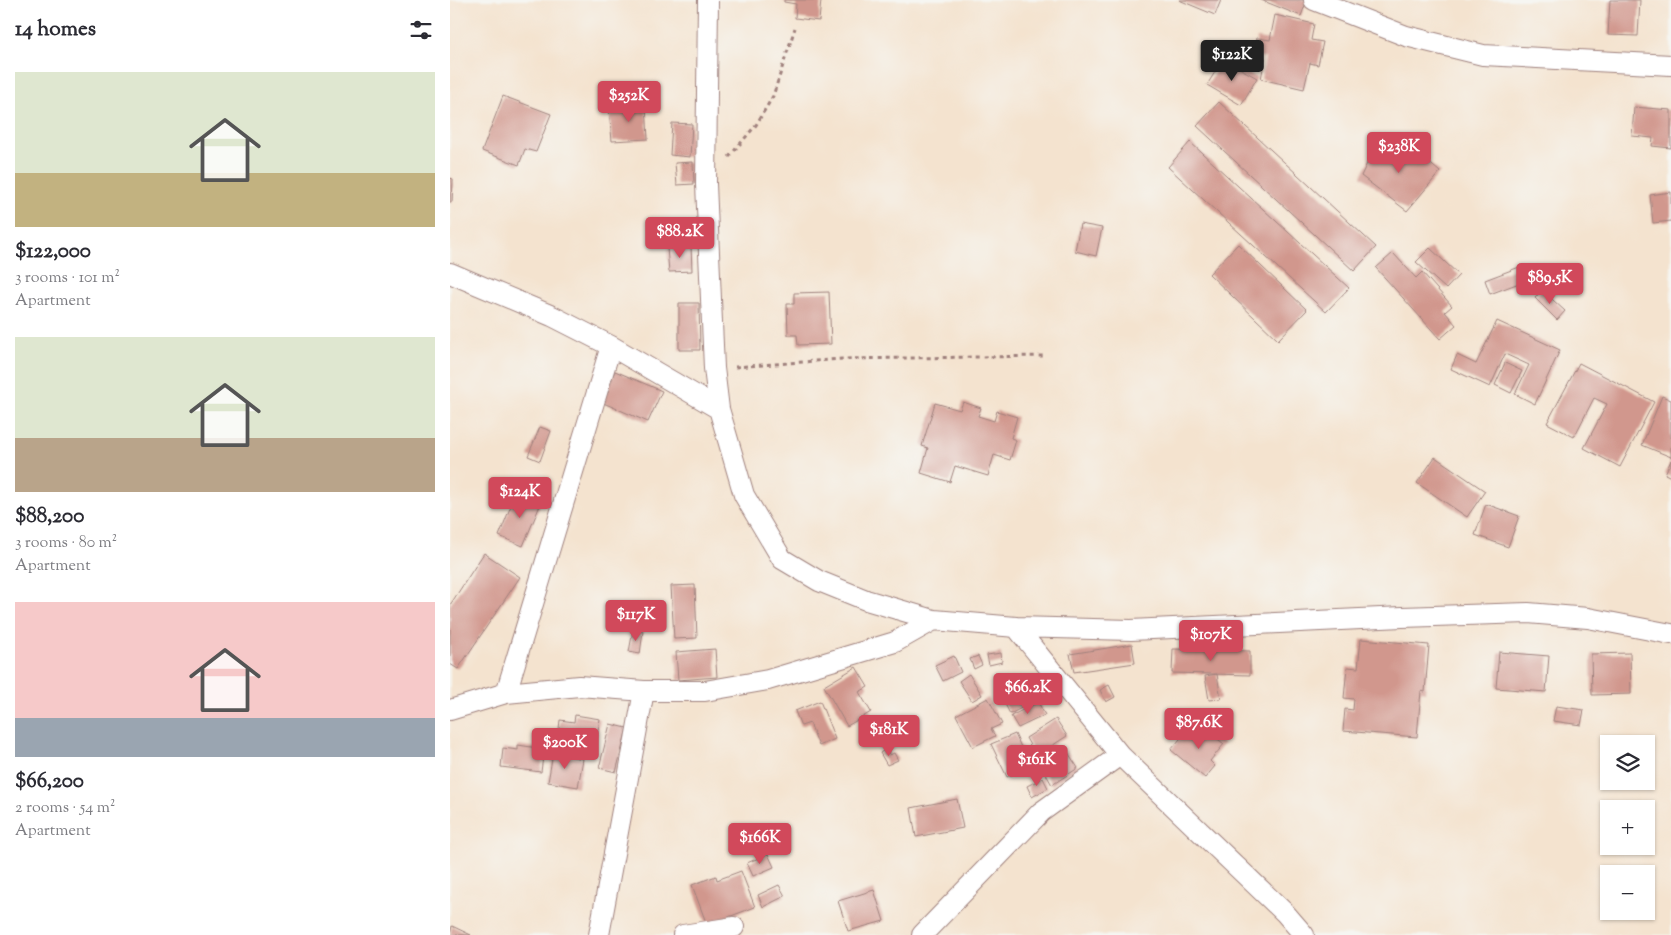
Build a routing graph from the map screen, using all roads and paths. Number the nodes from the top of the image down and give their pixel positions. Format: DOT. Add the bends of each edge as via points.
graph roads {
  1 [pos="708,0"];
  2 [pos="1314,0"];
  3 [pos="795,28"];
  4 [pos="1671,65"];
  5 [pos="706,184"];
  6 [pos="450,273"];
  7 [pos="611,346"];
  8 [pos="1045,356"];
  9 [pos="714,368"];
  10 [pos="718,409"];
  11 [pos="934,620"];
  12 [pos="1016,627"];
  13 [pos="1671,634"];
  14 [pos="644,691"];
  15 [pos="506,693"];
  16 [pos="450,710"];
  17 [pos="1120,755"];
  18 [pos="734,927"];
  19 [pos="599,935"];
  20 [pos="682,935"];
  21 [pos="922,935"];
  22 [pos="1304,935"];
  1 -- 5 [label="street"];
  2 -- 4 [label="street" via="1406,36 1483,55"];
  3 -- 5 [label="path" via="773,96 756,125"];
  5 -- 9 [label="street"];
  6 -- 7 [label="street" via="552,316"];
  7 -- 10 [label="street"];
  7 -- 15 [label="street"];
  8 -- 9 [label="path" via="842,360"];
  9 -- 10 [label="street"];
  10 -- 11 [label="street" via="744,495 782,559 819,581 866,600"];
  11 -- 12 [label="street"];
  11 -- 14 [label="street" via="895,642 768,680 705,691"];
  12 -- 13 [label="street" via="1132,630 1528,613 1588,618"];
  12 -- 17 [label="street"];
  14 -- 15 [label="street" via="579,686"];
  14 -- 19 [label="street"];
  15 -- 16 [label="street"];
  17 -- 21 [label="street" via="1041,812"];
  17 -- 22 [label="street"];
  18 -- 20 [label="street"];
}
